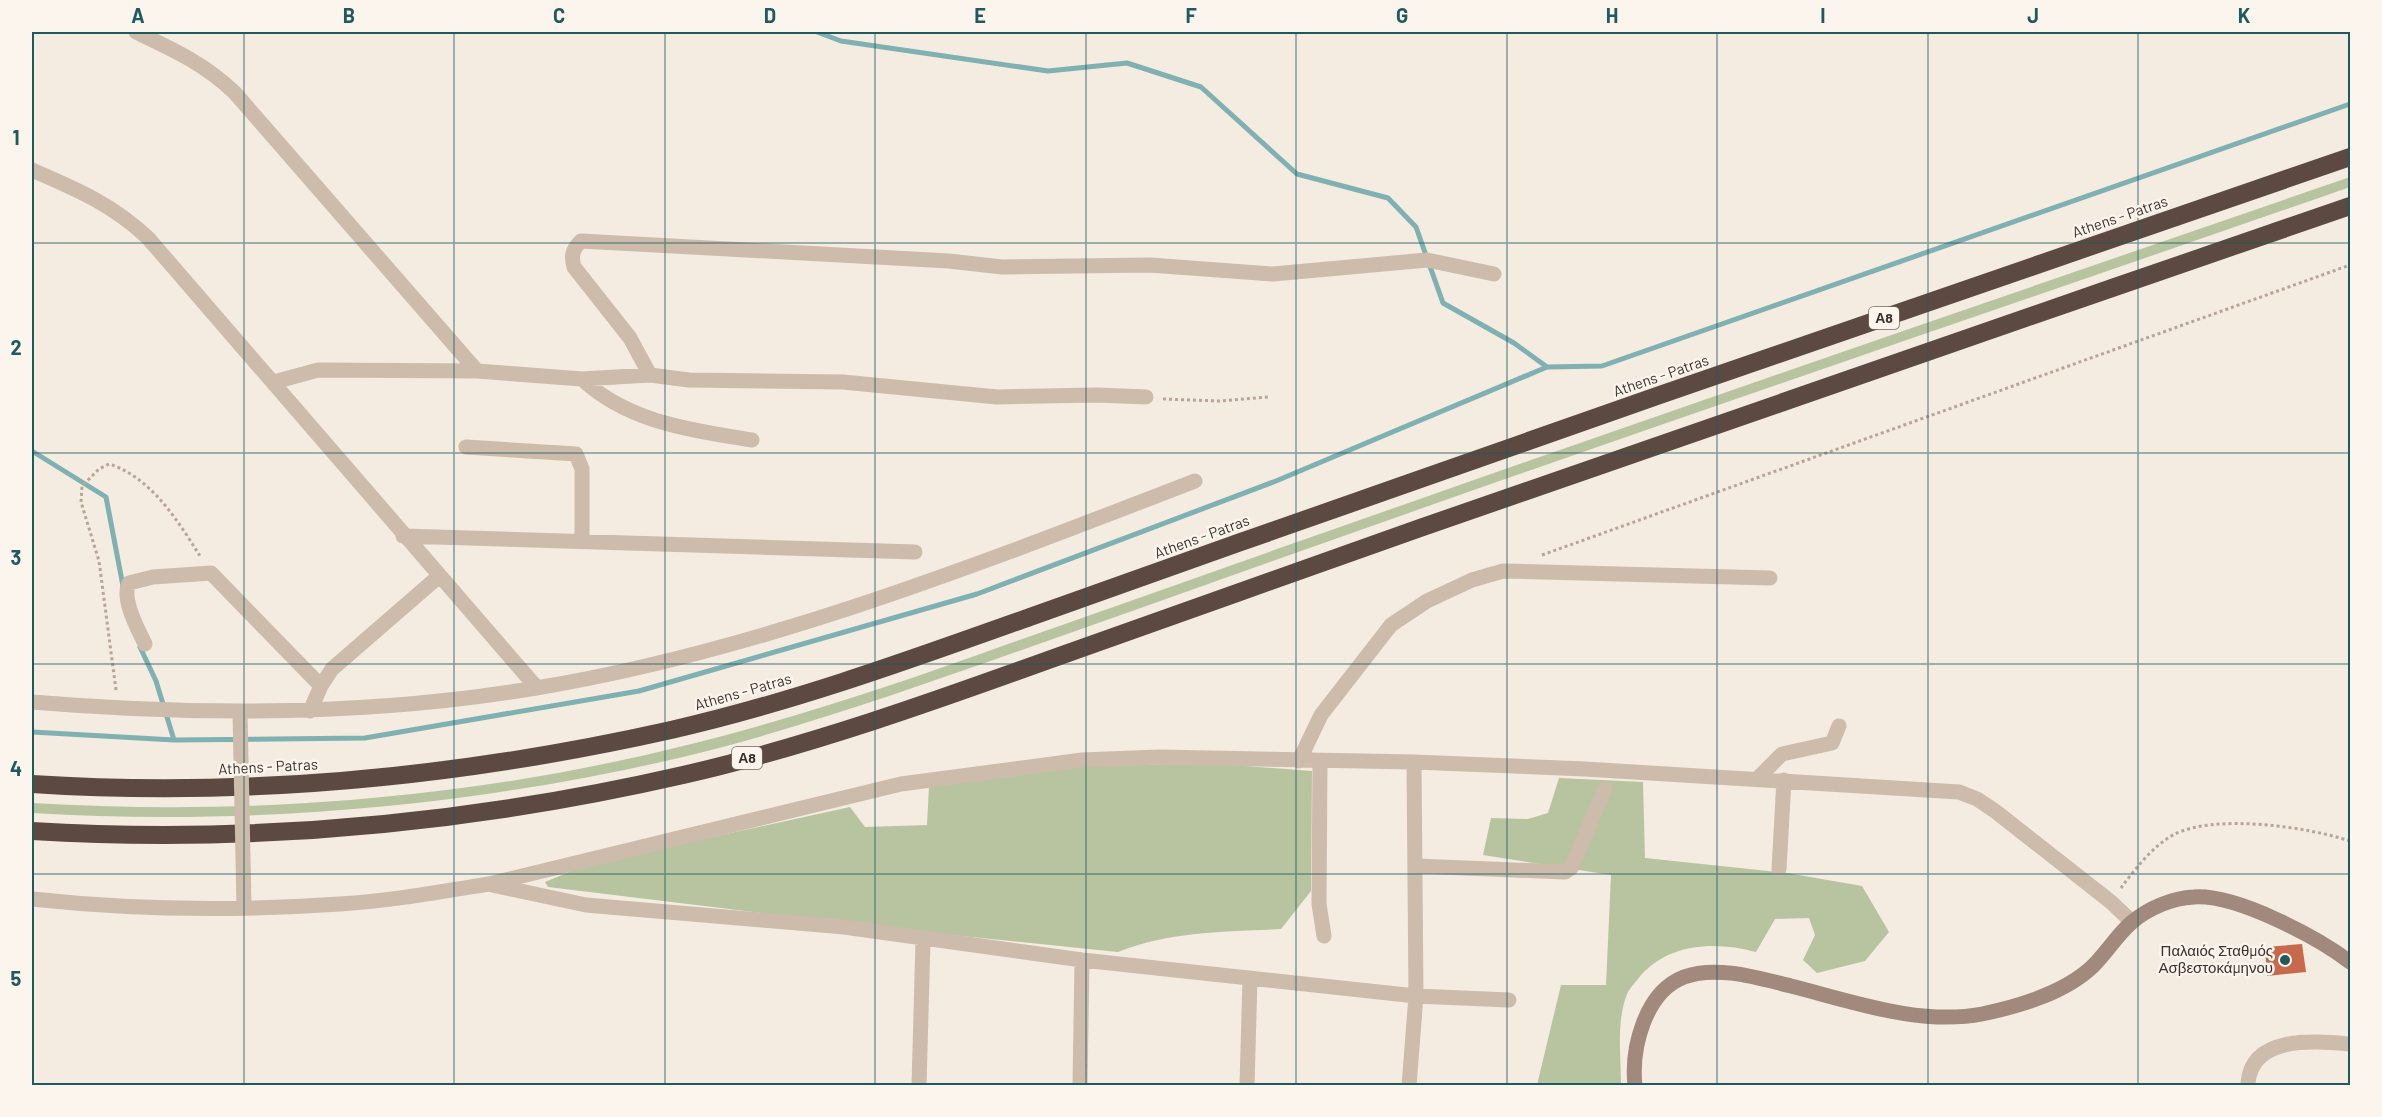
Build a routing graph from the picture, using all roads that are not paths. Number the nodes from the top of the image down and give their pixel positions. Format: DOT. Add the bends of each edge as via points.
graph roads {
  1 [pos="136,32"];
  2 [pos="2350,157"];
  3 [pos="32,170"];
  4 [pos="2350,206"];
  5 [pos="1494,274"];
  6 [pos="477,371"];
  7 [pos="650,375"];
  8 [pos="582,379"];
  9 [pos="274,382"];
  10 [pos="1146,397"];
  11 [pos="752,440"];
  12 [pos="466,447"];
  13 [pos="1195,481"];
  14 [pos="403,536"];
  15 [pos="582,540"];
  16 [pos="915,552"];
  17 [pos="438,577"];
  18 [pos="1770,578"];
  19 [pos="144,645"];
  20 [pos="321,686"];
  21 [pos="537,688"];
  22 [pos="32,702"];
  23 [pos="310,711"];
  24 [pos="240,712"];
  25 [pos="1839,726"];
  26 [pos="1299,761"];
  27 [pos="1320,761"];
  28 [pos="1414,762"];
  29 [pos="1756,779"];
  30 [pos="1784,780"];
  31 [pos="32,784"];
  32 [pos="1605,789"];
  33 [pos="32,831"];
  34 [pos="1416,866"];
  35 [pos="1779,868"];
  36 [pos="489,884"];
  37 [pos="32,899"];
  38 [pos="244,907"];
  39 [pos="2132,922"];
  40 [pos="1324,936"];
  41 [pos="923,940"];
  42 [pos="1082,960"];
  43 [pos="2350,962"];
  44 [pos="1250,978"];
  45 [pos="1416,996"];
  46 [pos="1509,1000"];
  47 [pos="2350,1044"];
  48 [pos="2247,1083"];
  49 [pos="919,1086"];
  50 [pos="1080,1086"];
  51 [pos="1247,1086"];
  52 [pos="1409,1086"];
  53 [pos="1635,1086"];
  1 -- 6 [label="street" via="216,74"];
  2 -- 31 [label="highway, Athens - Patras / Α8" via="893,666 716,718 523,760 361,779 212,789"];
  3 -- 9 [label="street" via="95,198 124,216 148,238"];
  4 -- 33 [label="highway, Α8" via="935,700 729,763 543,803 436,819 261,834"];
  5 -- 7 [label="street" via="1428,260 1273,274 1109,264 1002,267 581,242 571,257 574,267 630,338"];
  6 -- 8 [label="street"];
  6 -- 9 [label="street" via="318,370"];
  7 -- 8 [label="street"];
  7 -- 10 [label="street" via="689,380 843,382 997,397"];
  8 -- 11 [label="street" via="606,398 646,419"];
  9 -- 14 [label="street"];
  12 -- 15 [label="street" via="576,454 582,469"];
  13 -- 21 [label="street" via="1011,551 756,637 656,664"];
  14 -- 15 [label="street"];
  14 -- 17 [label="street"];
  15 -- 16 [label="street"];
  17 -- 20 [label="street" via="332,669"];
  17 -- 21 [label="street"];
  18 -- 26 [label="street" via="1503,571 1472,580 1427,601 1391,625 1321,715"];
  19 -- 20 [label="street" via="129,601 129,583 153,577 211,573"];
  20 -- 23 [label="street"];
  21 -- 23 [label="street"];
  22 -- 24 [label="street"];
  23 -- 24 [label="street"];
  24 -- 38 [label="street, bridge"];
  25 -- 29 [label="street" via="1832,743 1782,754"];
  26 -- 27 [label="street"];
  26 -- 36 [label="street" via="1158,757 1082,760 901,784"];
  27 -- 28 [label="street"];
  27 -- 40 [label="street" via="1319,904"];
  28 -- 29 [label="street"];
  28 -- 34 [label="street"];
  29 -- 30 [label="street"];
  30 -- 35 [label="street"];
  30 -- 39 [label="street" via="1959,792 1977,799"];
  32 -- 34 [label="street" via="1571,868 1565,872"];
  34 -- 45 [label="street"];
  36 -- 38 [label="street" via="341,904"];
  36 -- 41 [label="street" via="586,905 833,926"];
  37 -- 38 [label="street" via="147,909"];
  39 -- 43 [label="street" via="2175,899 2223,899 2294,929"];
  39 -- 53 [label="street" via="2077,980 1982,1014 1922,1016 1730,973 1699,973 1682,978 1660,996 1644,1018"];
  41 -- 42 [label="street"];
  41 -- 49 [label="street"];
  42 -- 44 [label="street"];
  42 -- 50 [label="street"];
  44 -- 45 [label="street"];
  44 -- 51 [label="street"];
  45 -- 46 [label="street"];
  45 -- 52 [label="street"];
  47 -- 48 [label="street" via="2326,1042 2270,1048 2256,1058"];
}
